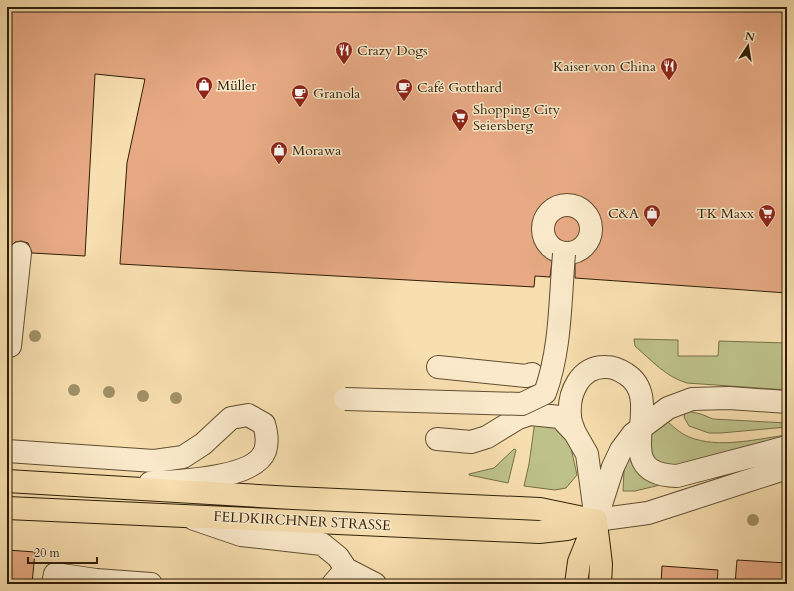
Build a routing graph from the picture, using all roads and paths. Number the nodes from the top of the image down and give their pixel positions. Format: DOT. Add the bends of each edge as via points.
graph roads {
  1 [pos="20,253"];
  2 [pos="564,254"];
  3 [pos="10,346"];
  4 [pos="438,367"];
  5 [pos="574,385"];
  6 [pos="345,399"];
  7 [pos="787,402"];
  8 [pos="641,428"];
  9 [pos="575,433"];
  10 [pos="437,439"];
  11 [pos="787,447"];
  12 [pos="7,451"];
  13 [pos="787,468"];
  14 [pos="7,481"];
  15 [pos="114,486"];
  16 [pos="7,508"];
  17 [pos="184,516"];
  18 [pos="596,520"];
  19 [pos="340,577"];
  20 [pos="96,582"];
  21 [pos="53,584"];
  22 [pos="151,584"];
  23 [pos="375,584"];
  24 [pos="576,584"];
  25 [pos="600,584"];
  1 -- 3 [label="street"];
  2 -- 6 [label="street, bridge" via="556,339 551,375 545,393 522,404"];
  4 -- 5 [label="street" via="529,375"];
  5 -- 8 [label="street" via="592,369 606,367 619,370 631,377 639,388 643,404"];
  5 -- 9 [label="street" via="570,416"];
  7 -- 8 [label="street" via="729,398 692,399 668,408"];
  8 -- 11 [label="street" via="638,448 641,460 662,476 677,476"];
  8 -- 18 [label="street" via="621,450"];
  9 -- 10 [label="street" via="560,417 530,414 518,418 487,438 471,442"];
  9 -- 18 [label="street" via="587,454"];
  12 -- 15 [label="street" via="154,461 183,457 203,444 232,418 248,415 264,424 268,437 264,453 249,468 215,477"];
  13 -- 18 [label="street, FELDKIRCHNER STRASSE" via="648,513"];
  14 -- 15 [label="main road, FELDKIRCHNER STRASSE"];
  15 -- 18 [label="main road, FELDKIRCHNER STRASSE" via="293,498 540,509"];
  16 -- 17 [label="main road, FELDKIRCHNER STRASSE"];
  17 -- 18 [label="main road, FELDKIRCHNER STRASSE" via="539,532"];
  17 -- 19 [label="street" via="241,535 322,544 338,557"];
  18 -- 24 [label="main road" via="579,562"];
  18 -- 25 [label="main road" via="601,564"];
  19 -- 23 [label="street"];
  20 -- 21 [label="street" via="55,574"];
  20 -- 22 [label="street"];
}
